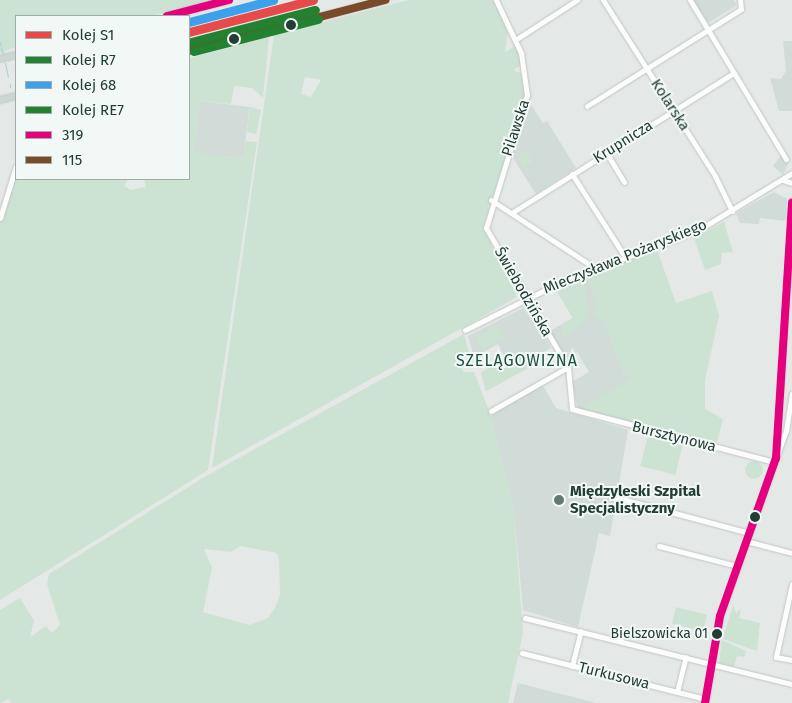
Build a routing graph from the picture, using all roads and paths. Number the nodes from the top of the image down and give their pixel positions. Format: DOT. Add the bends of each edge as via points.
graph roads {
  1 [pos="230,0"];
  2 [pos="385,0"];
  3 [pos="496,0"];
  4 [pos="577,0"];
  5 [pos="603,0"];
  6 [pos="690,0"];
  7 [pos="740,0"];
  8 [pos="171,15"];
  9 [pos="708,30"];
  10 [pos="515,40"];
  11 [pos="190,51"];
  12 [pos="15,55"];
  13 [pos="0,59"];
  14 [pos="646,69"];
  15 [pos="734,73"];
  16 [pos="15,96"];
  17 [pos="0,100"];
  18 [pos="587,106"];
  19 [pos="673,110"];
  20 [pos="606,152"];
  21 [pos="786,158"];
  22 [pos="15,169"];
  23 [pos="792,173"];
  24 [pos="572,174"];
  25 [pos="783,180"];
  26 [pos="624,182"];
  27 [pos="792,183"];
  28 [pos="491,200"];
  29 [pos="792,202"];
  30 [pos="513,212"];
  31 [pos="732,212"];
  32 [pos="0,218"];
  33 [pos="625,257"];
  34 [pos="595,268"];
  35 [pos="525,298"];
  36 [pos="465,330"];
  37 [pos="568,367"];
  38 [pos="792,393"];
  39 [pos="491,411"];
  40 [pos="573,411"];
  41 [pos="775,460"];
  42 [pos="611,496"];
  43 [pos="749,533"];
  44 [pos="746,542"];
  45 [pos="659,546"];
  46 [pos="792,553"];
  47 [pos="737,566"];
  48 [pos="792,584"];
  49 [pos="525,618"];
  50 [pos="581,631"];
  51 [pos="522,653"];
  52 [pos="686,658"];
  53 [pos="792,660"];
  54 [pos="710,664"];
  55 [pos="572,666"];
  56 [pos="792,684"];
  57 [pos="677,692"];
  58 [pos="705,701"];
  1 -- 8 [label="main road"];
  2 -- 11 [label="main road"];
  3 -- 10 [label="street, Pilawska"];
  4 -- 10 [label="street"];
  5 -- 14 [label="street, Kolarska"];
  6 -- 9 [label="street"];
  7 -- 9 [label="street" via="741,9"];
  9 -- 14 [label="street"];
  9 -- 15 [label="street"];
  10 -- 28 [label="street, Pilawska" via="526,73 527,101"];
  12 -- 13 [label="main road"];
  14 -- 18 [label="street"];
  14 -- 19 [label="street, Kolarska"];
  15 -- 19 [label="street, Krupnicza"];
  15 -- 21 [label="street"];
  16 -- 17 [label="main road"];
  19 -- 20 [label="street, Krupnicza"];
  19 -- 31 [label="street, Kolarska"];
  20 -- 24 [label="street, Krupnicza"];
  20 -- 26 [label="street"];
  22 -- 32 [label="street"];
  23 -- 25 [label="street, Mieczysława Pożaryskiego"];
  24 -- 30 [label="street, Krupnicza"];
  24 -- 33 [label="street"];
  25 -- 27 [label="street"];
  25 -- 31 [label="street, Mieczysława Pożaryskiego"];
  28 -- 30 [label="street"];
  28 -- 35 [label="street, Świebodzińska" via="486,228"];
  29 -- 41 [label="street"];
  30 -- 34 [label="street"];
  31 -- 33 [label="street, Mieczysława Pożaryskiego" via="697,231"];
  33 -- 34 [label="street, Mieczysława Pożaryskiego"];
  34 -- 35 [label="street, Mieczysława Pożaryskiego"];
  35 -- 36 [label="street, Mieczysława Pożaryskiego"];
  35 -- 37 [label="street, Świebodzińska"];
  37 -- 39 [label="street"];
  37 -- 40 [label="street, Świebodzińska"];
  38 -- 41 [label="street" via="786,431"];
  40 -- 41 [label="street, Bursztynowa"];
  41 -- 43 [label="street"];
  42 -- 43 [label="street"];
  43 -- 44 [label="street"];
  44 -- 46 [label="street"];
  44 -- 47 [label="street"];
  45 -- 47 [label="street"];
  47 -- 54 [label="street"];
  48 -- 53 [label="street" via="776,656"];
  49 -- 50 [label="street"];
  50 -- 52 [label="street"];
  50 -- 55 [label="street"];
  51 -- 55 [label="street, Turkusowa"];
  52 -- 54 [label="street"];
  52 -- 57 [label="street"];
  54 -- 56 [label="street"];
  54 -- 58 [label="street"];
  55 -- 57 [label="street, Turkusowa"];
  57 -- 58 [label="street, Turkusowa"];
}
